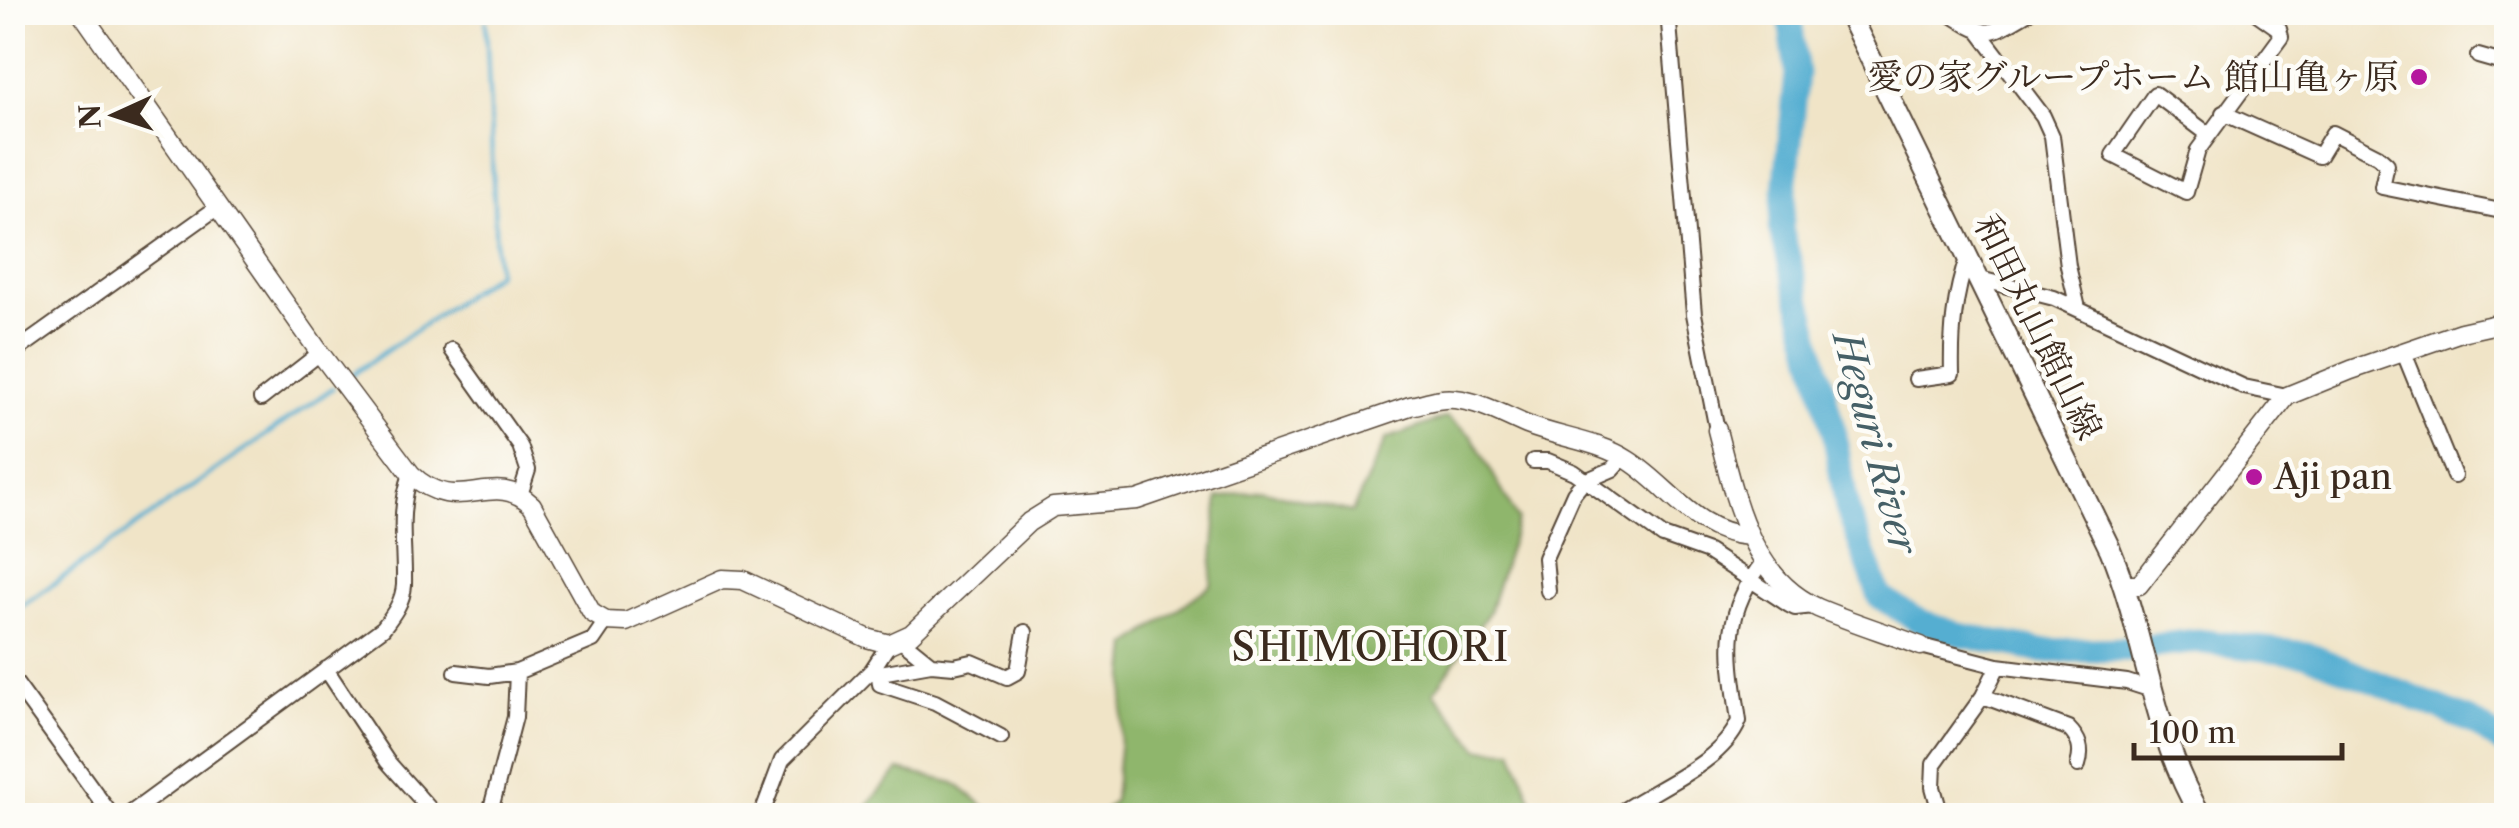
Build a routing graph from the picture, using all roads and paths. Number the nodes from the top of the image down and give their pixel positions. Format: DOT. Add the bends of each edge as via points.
graph roads {
  1 [pos="81,12"];
  2 [pos="1668,12"];
  3 [pos="1848,12"];
  4 [pos="1946,12"];
  5 [pos="2029,12"];
  6 [pos="2255,12"];
  7 [pos="1980,33"];
  8 [pos="2478,56"];
  9 [pos="2506,64"];
  10 [pos="2223,113"];
  11 [pos="2208,134"];
  12 [pos="218,207"];
  13 [pos="2506,212"];
  14 [pos="1968,255"];
  15 [pos="1980,279"];
  16 [pos="2078,308"];
  17 [pos="2506,322"];
  18 [pos="452,350"];
  19 [pos="2404,352"];
  20 [pos="320,353"];
  21 [pos="12,354"];
  22 [pos="1916,379"];
  23 [pos="2287,396"];
  24 [pos="261,399"];
  25 [pos="1717,430"];
  26 [pos="1624,457"];
  27 [pos="1533,460"];
  28 [pos="410,474"];
  29 [pos="2454,476"];
  30 [pos="1583,482"];
  31 [pos="520,495"];
  32 [pos="1748,536"];
  33 [pos="1764,561"];
  34 [pos="1750,579"];
  35 [pos="2126,589"];
  36 [pos="1548,591"];
  37 [pos="1814,606"];
  38 [pos="606,622"];
  39 [pos="1025,632"];
  40 [pos="895,641"];
  41 [pos="1921,646"];
  42 [pos="931,664"];
  43 [pos="1998,666"];
  44 [pos="326,668"];
  45 [pos="456,672"];
  46 [pos="517,672"];
  47 [pos="12,678"];
  48 [pos="2151,684"];
  49 [pos="1983,696"];
  50 [pos="1002,737"];
  51 [pos="2078,765"];
  52 [pos="112,816"];
  53 [pos="128,816"];
  54 [pos="436,816"];
  55 [pos="490,816"];
  56 [pos="761,816"];
  57 [pos="1615,816"];
  58 [pos="1941,816"];
  59 [pos="2201,816"];
  1 -- 12 [label="street"];
  2 -- 25 [label="street" via="1694,314"];
  3 -- 14 [label="main road, 和田丸山館山線"];
  4 -- 7 [label="street"];
  5 -- 7 [label="street"];
  6 -- 10 [label="street" via="2281,37"];
  7 -- 16 [label="street" via="2052,136"];
  8 -- 9 [label="street"];
  10 -- 11 [label="street"];
  10 -- 13 [label="street" via="2319,156 2333,133 2387,164 2382,187"];
  11 -- 11 [label="street" via="2186,192 2113,155 2155,94"];
  12 -- 20 [label="street"];
  12 -- 21 [label="street"];
  14 -- 15 [label="main road, 和田丸山館山線"];
  14 -- 22 [label="street" via="1957,288 1952,374"];
  15 -- 16 [label="street"];
  15 -- 35 [label="main road, 和田丸山館山線"];
  16 -- 23 [label="street" via="2244,387"];
  17 -- 19 [label="street"];
  18 -- 31 [label="street" via="520,446 528,470"];
  19 -- 23 [label="street"];
  19 -- 29 [label="street"];
  20 -- 24 [label="street"];
  20 -- 28 [label="street"];
  23 -- 35 [label="street" via="2139,584"];
  25 -- 32 [label="street"];
  26 -- 30 [label="street"];
  26 -- 32 [label="street" via="1708,527"];
  26 -- 40 [label="street" via="1479,402 1450,398 1410,406 1137,500 1052,507 1028,522 912,634"];
  27 -- 30 [label="street" via="1574,472"];
  28 -- 31 [label="street" via="443,496 509,490"];
  28 -- 44 [label="street" via="400,524 404,588 397,610 383,628"];
  30 -- 34 [label="street" via="1662,536 1708,552"];
  30 -- 36 [label="street" via="1545,558"];
  31 -- 38 [label="street" via="592,612"];
  32 -- 33 [label="street"];
  33 -- 34 [label="street"];
  33 -- 37 [label="street"];
  34 -- 37 [label="street" via="1795,608"];
  34 -- 57 [label="street" via="1731,625 1739,721 1734,734 1696,767"];
  35 -- 48 [label="main road, 和田丸山館山線"];
  37 -- 41 [label="street"];
  38 -- 40 [label="street" via="626,622 722,579 743,580 867,638"];
  38 -- 46 [label="street" via="593,640"];
  39 -- 42 [label="street" via="1018,671 1008,677 972,662"];
  40 -- 42 [label="street"];
  40 -- 56 [label="street" via="782,760"];
  41 -- 43 [label="street"];
  42 -- 50 [label="street" via="886,672 878,676 880,684 935,702"];
  43 -- 48 [label="street"];
  43 -- 49 [label="street"];
  44 -- 53 [label="street"];
  44 -- 54 [label="street" via="388,761"];
  45 -- 46 [label="street"];
  46 -- 55 [label="street" via="515,718"];
  47 -- 52 [label="street"];
  48 -- 59 [label="main road, 和田丸山館山線"];
  49 -- 51 [label="street" via="2068,728 2078,738"];
  49 -- 58 [label="street" via="1934,764"];
}
